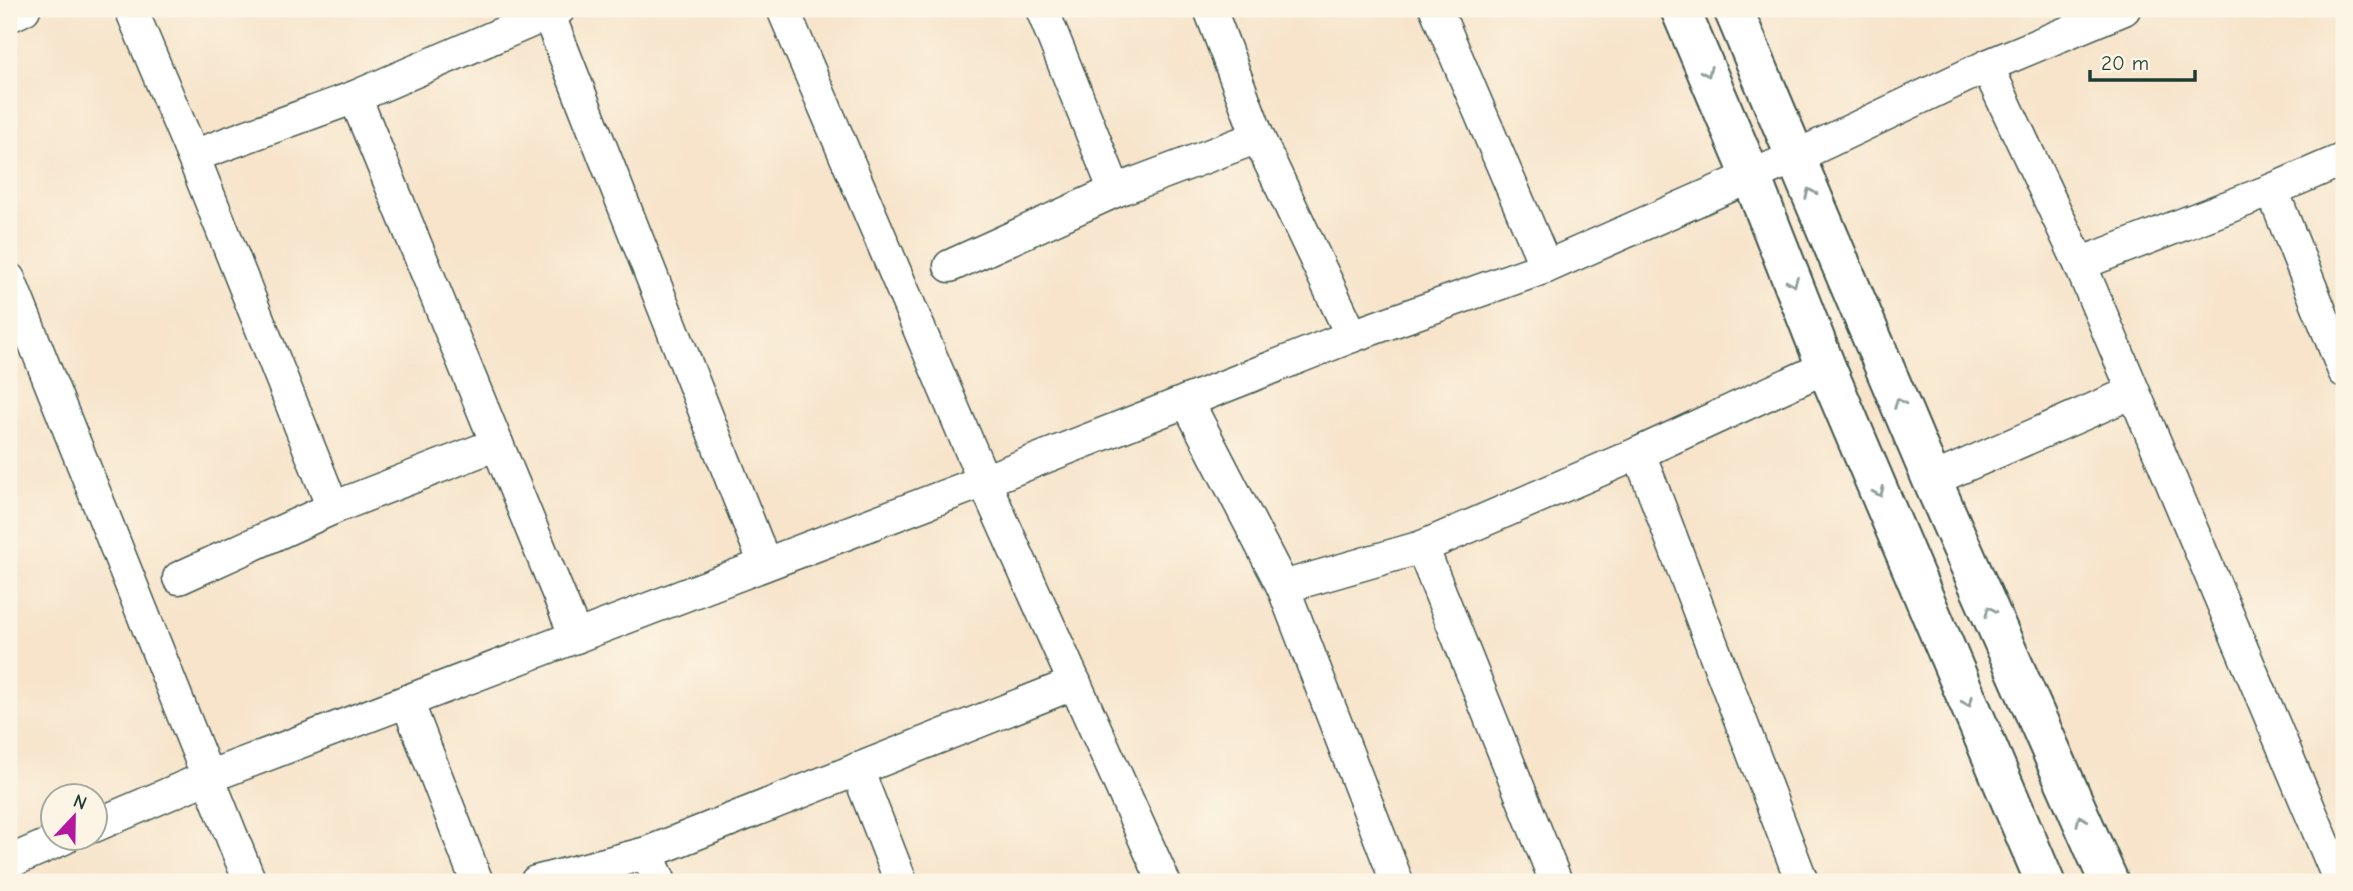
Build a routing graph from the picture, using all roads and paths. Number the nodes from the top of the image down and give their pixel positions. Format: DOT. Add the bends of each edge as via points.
graph roads {
  1 [pos="24,9"];
  2 [pos="131,9"];
  3 [pos="783,9"];
  4 [pos="1042,9"];
  5 [pos="1210,9"];
  6 [pos="1436,9"];
  7 [pos="1680,9"];
  8 [pos="1733,9"];
  9 [pos="2124,9"];
  10 [pos="553,11"];
  11 [pos="9,16"];
  12 [pos="1987,66"];
  13 [pos="355,97"];
  14 [pos="1258,137"];
  15 [pos="193,156"];
  16 [pos="1795,157"];
  17 [pos="2344,159"];
  18 [pos="1751,176"];
  19 [pos="2272,190"];
  20 [pos="1115,191"];
  21 [pos="2080,264"];
  22 [pos="950,266"];
  23 [pos="1545,267"];
  24 [pos="9,279"];
  25 [pos="1352,336"];
  26 [pos="1826,367"];
  27 [pos="2344,371"];
  28 [pos="2133,392"];
  29 [pos="1187,401"];
  30 [pos="498,444"];
  31 [pos="1639,453"];
  32 [pos="1932,480"];
  33 [pos="984,481"];
  34 [pos="333,508"];
  35 [pos="1422,547"];
  36 [pos="765,564"];
  37 [pos="179,578"];
  38 [pos="1283,587"];
  39 [pos="576,637"];
  40 [pos="1075,683"];
  41 [pos="407,701"];
  42 [pos="857,769"];
  43 [pos="208,777"];
  44 [pos="108,819"];
  45 [pos="38,846"];
  46 [pos="647,853"];
  47 [pos="11,855"];
  48 [pos="250,882"];
  49 [pos="477,882"];
  50 [pos="536,882"];
  51 [pos="660,882"];
  52 [pos="901,882"];
  53 [pos="1164,882"];
  54 [pos="1397,882"];
  55 [pos="1556,882"];
  56 [pos="1801,882"];
  57 [pos="2045,882"];
  58 [pos="2109,882"];
  59 [pos="2340,882"];
  1 -- 11 [label="street"];
  2 -- 15 [label="street"];
  3 -- 33 [label="street"];
  4 -- 20 [label="street"];
  5 -- 14 [label="street"];
  6 -- 23 [label="street"];
  7 -- 18 [label="street, one-way"];
  8 -- 16 [label="street"];
  9 -- 12 [label="street"];
  10 -- 13 [label="street"];
  10 -- 36 [label="street"];
  12 -- 16 [label="street"];
  12 -- 21 [label="street"];
  13 -- 15 [label="street"];
  13 -- 30 [label="street"];
  14 -- 20 [label="street"];
  14 -- 25 [label="street"];
  15 -- 34 [label="street"];
  16 -- 18 [label="street"];
  32 -- 16 [label="street, one-way"];
  17 -- 19 [label="street"];
  18 -- 23 [label="street"];
  18 -- 26 [label="street, one-way"];
  19 -- 21 [label="street"];
  19 -- 27 [label="street"];
  20 -- 22 [label="street"];
  21 -- 28 [label="street"];
  23 -- 25 [label="street"];
  24 -- 43 [label="street"];
  25 -- 29 [label="street"];
  26 -- 31 [label="street"];
  26 -- 57 [label="street, one-way"];
  28 -- 32 [label="street"];
  28 -- 59 [label="street"];
  29 -- 33 [label="street"];
  29 -- 38 [label="street"];
  30 -- 34 [label="street"];
  30 -- 39 [label="street"];
  31 -- 35 [label="street"];
  31 -- 56 [label="street"];
  58 -- 32 [label="street, one-way"];
  33 -- 36 [label="street"];
  33 -- 40 [label="street"];
  34 -- 37 [label="street"];
  35 -- 38 [label="street"];
  35 -- 55 [label="street"];
  36 -- 39 [label="street"];
  38 -- 54 [label="street"];
  39 -- 41 [label="street"];
  40 -- 42 [label="street"];
  40 -- 53 [label="street"];
  41 -- 43 [label="street"];
  41 -- 49 [label="street"];
  42 -- 46 [label="street"];
  42 -- 52 [label="street"];
  43 -- 44 [label="street"];
  43 -- 48 [label="street"];
  45 -- 47 [label="street"];
  46 -- 50 [label="street"];
  46 -- 51 [label="street"];
}
